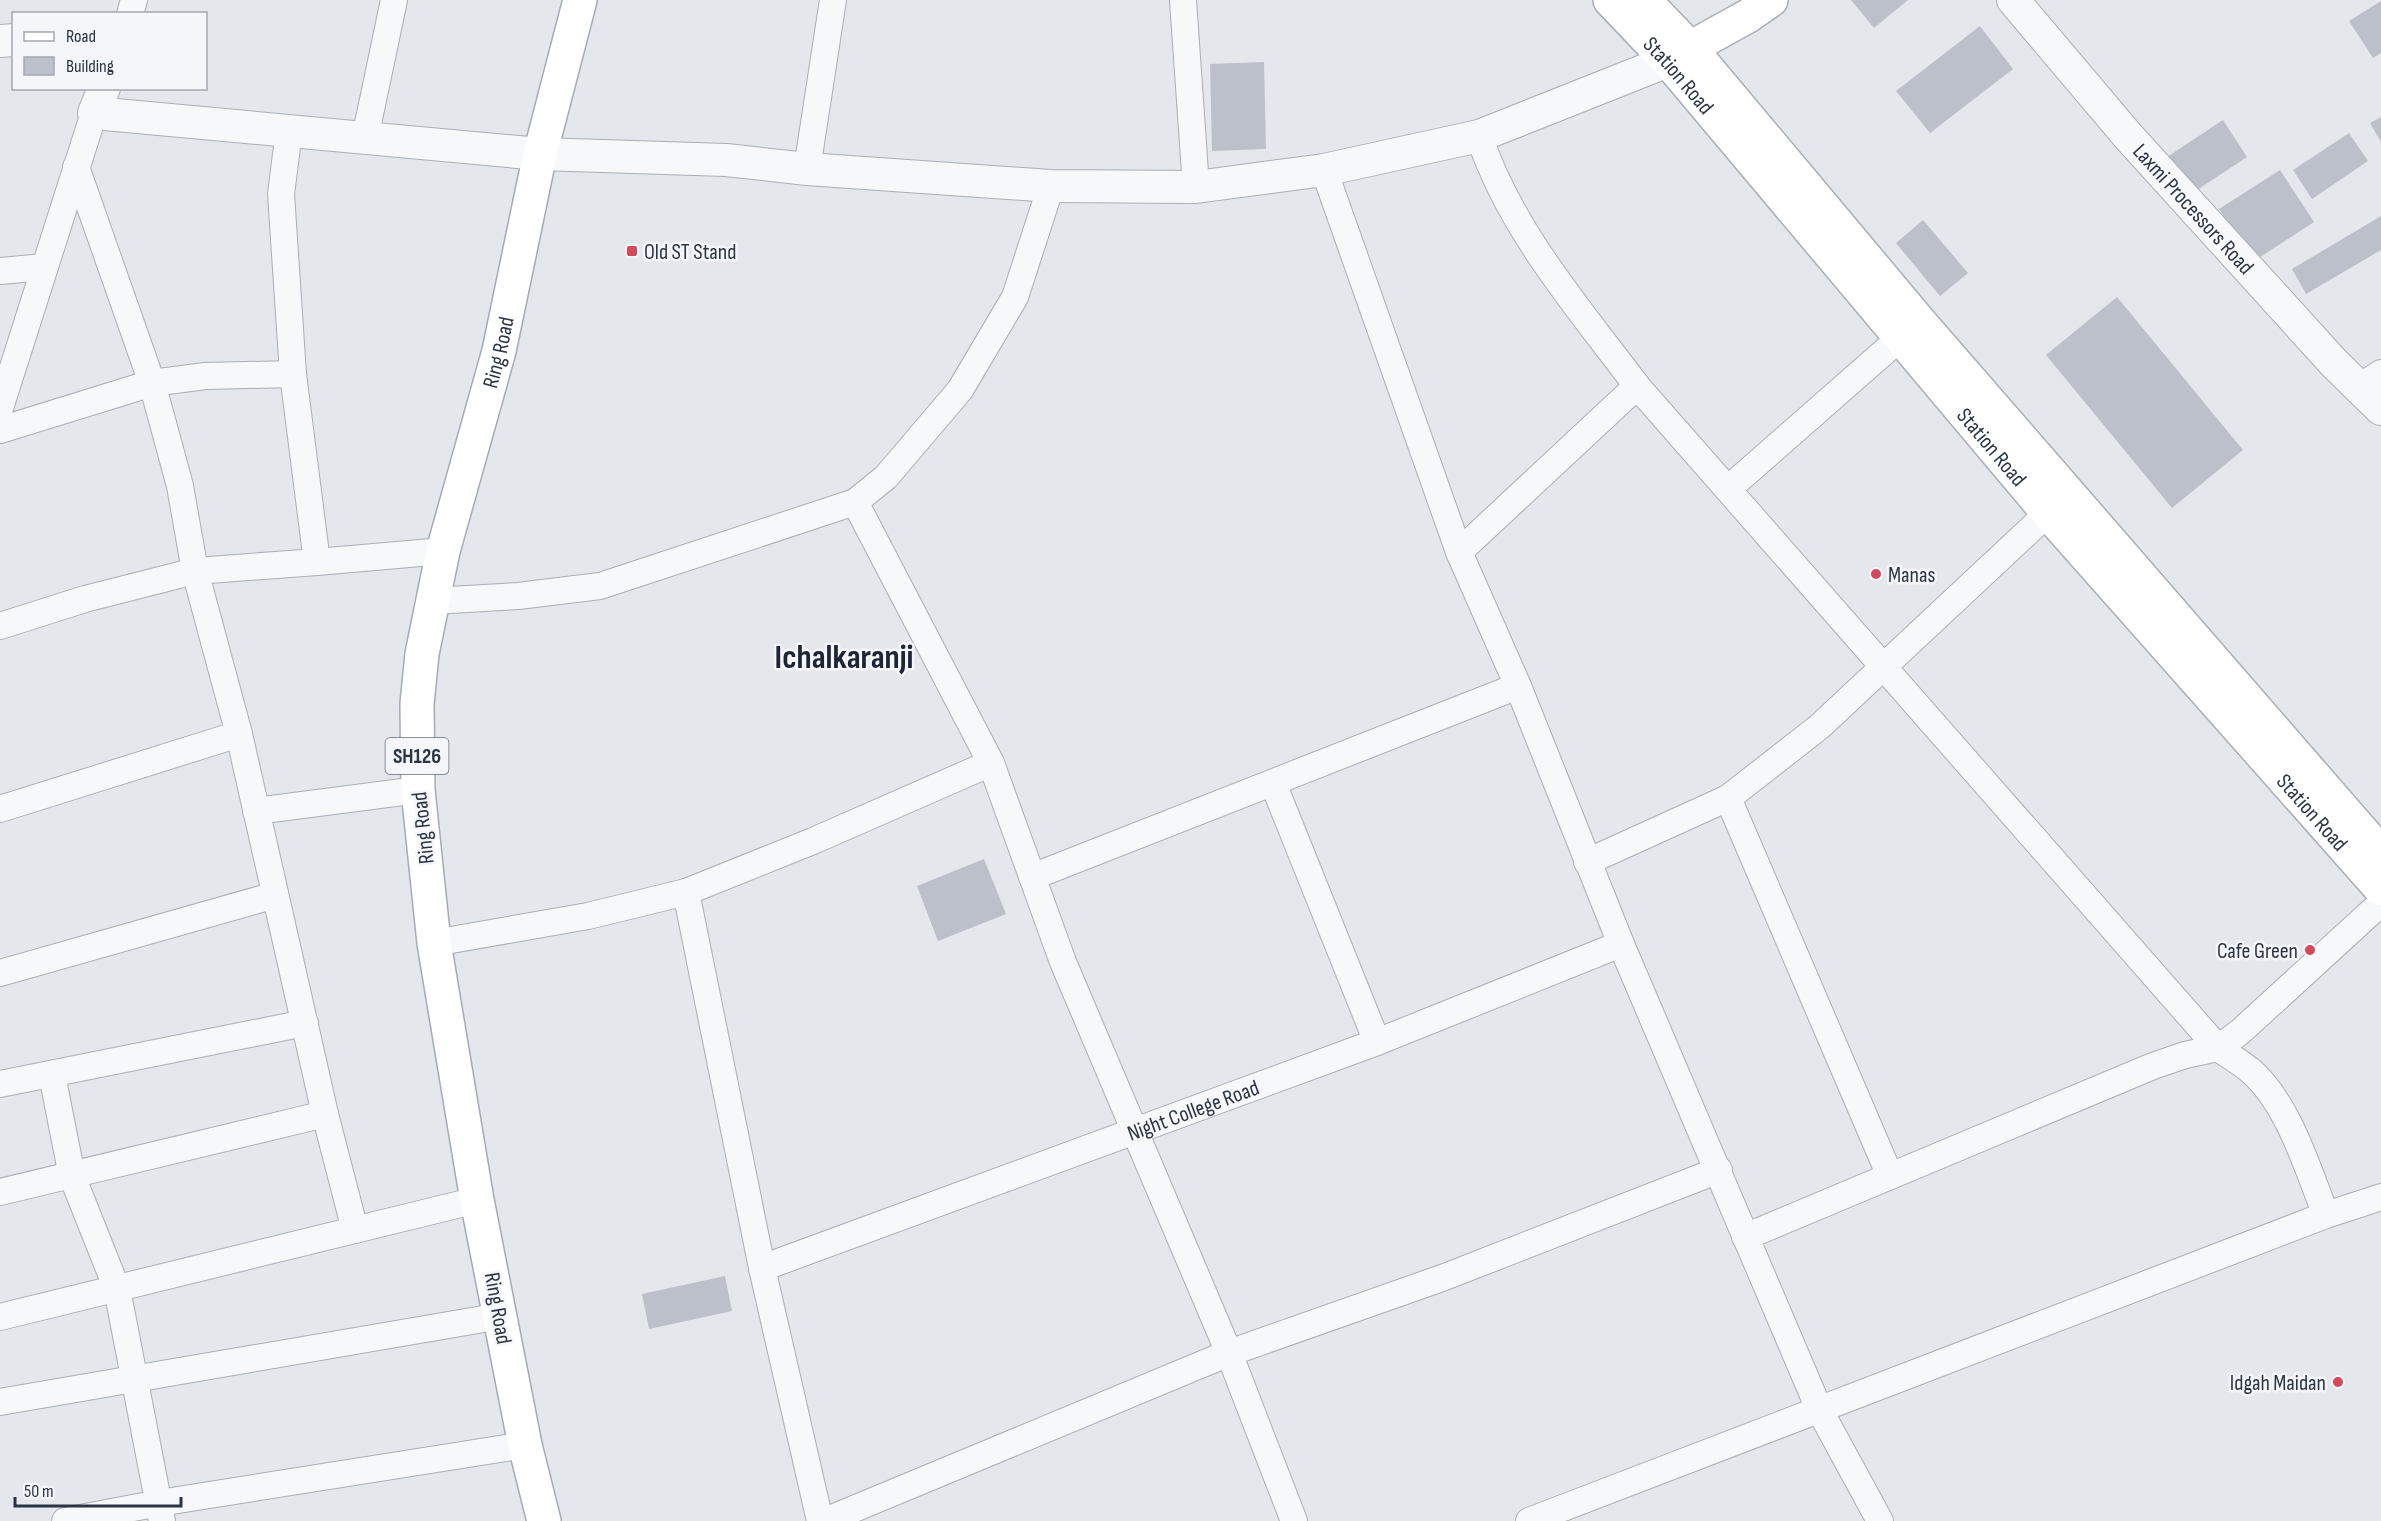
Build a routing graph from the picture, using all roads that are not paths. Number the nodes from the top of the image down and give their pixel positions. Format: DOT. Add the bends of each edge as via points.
graph roads {
  1 [pos="394,0"];
  2 [pos="580,0"];
  3 [pos="833,0"];
  4 [pos="1183,0"];
  5 [pos="1611,0"];
  6 [pos="1644,0"];
  7 [pos="1772,0"];
  8 [pos="2013,0"];
  9 [pos="1680,55"];
  10 [pos="99,101"];
  11 [pos="289,131"];
  12 [pos="1479,136"];
  13 [pos="365,138"];
  14 [pos="540,154"];
  15 [pos="76,167"];
  16 [pos="807,169"];
  17 [pos="1324,170"];
  18 [pos="1051,186"];
  19 [pos="1196,187"];
  20 [pos="44,267"];
  21 [pos="0,271"];
  22 [pos="1900,338"];
  23 [pos="293,374"];
  24 [pos="2369,380"];
  25 [pos="152,384"];
  26 [pos="1637,386"];
  27 [pos="0,408"];
  28 [pos="2381,409"];
  29 [pos="0,430"];
  30 [pos="1728,489"];
  31 [pos="855,502"];
  32 [pos="2048,513"];
  33 [pos="443,551"];
  34 [pos="1459,552"];
  35 [pos="317,562"];
  36 [pos="195,571"];
  37 [pos="433,601"];
  38 [pos="0,626"];
  39 [pos="1885,666"];
  40 [pos="1518,686"];
  41 [pos="239,734"];
  42 [pos="992,764"];
  43 [pos="1274,783"];
  44 [pos="418,790"];
  45 [pos="1728,798"];
  46 [pos="0,809"];
  47 [pos="256,812"];
  48 [pos="2381,853"];
  49 [pos="1587,862"];
  50 [pos="1032,878"];
  51 [pos="2381,889"];
  52 [pos="686,892"];
  53 [pos="275,895"];
  54 [pos="2381,903"];
  55 [pos="434,943"];
  56 [pos="1621,944"];
  57 [pos="0,974"];
  58 [pos="305,1023"];
  59 [pos="1377,1042"];
  60 [pos="2218,1048"];
  61 [pos="52,1075"];
  62 [pos="0,1084"];
  63 [pos="325,1114"];
  64 [pos="1135,1131"];
  65 [pos="1719,1170"];
  66 [pos="72,1176"];
  67 [pos="1890,1176"];
  68 [pos="0,1192"];
  69 [pos="2381,1197"];
  70 [pos="477,1200"];
  71 [pos="2326,1215"];
  72 [pos="355,1230"];
  73 [pos="1745,1237"];
  74 [pos="762,1268"];
  75 [pos="117,1289"];
  76 [pos="501,1316"];
  77 [pos="0,1317"];
  78 [pos="1228,1353"];
  79 [pos="135,1380"];
  80 [pos="0,1402"];
  81 [pos="1819,1409"];
  82 [pos="525,1445"];
  83 [pos="160,1512"];
  84 [pos="65,1521"];
  85 [pos="544,1521"];
  86 [pos="820,1521"];
  87 [pos="825,1521"];
  88 [pos="1294,1521"];
  89 [pos="1529,1521"];
  90 [pos="1880,1521"];
  1 -- 13 [label="street"];
  2 -- 14 [label="main road, Ring Road / SH126"];
  3 -- 16 [label="street"];
  4 -- 19 [label="street"];
  5 -- 9 [label="main road, Station Road"];
  6 -- 9 [label="main road, Station Road"];
  7 -- 9 [label="main road"];
  8 -- 24 [label="street, Laxmi Processors Road" via="2128,136"];
  9 -- 12 [label="street"];
  9 -- 22 [label="main road, Station Road"];
  9 -- 48 [label="main road, Station Road" via="1919,321"];
  10 -- 11 [label="street"];
  10 -- 15 [label="street"];
  11 -- 13 [label="street"];
  11 -- 23 [label="street" via="281,194"];
  12 -- 17 [label="street"];
  12 -- 26 [label="street" via="1490,166 1536,252"];
  13 -- 14 [label="street"];
  14 -- 16 [label="street" via="726,160"];
  14 -- 33 [label="main road, Ring Road / SH126" via="499,351"];
  15 -- 20 [label="street"];
  15 -- 25 [label="street"];
  16 -- 18 [label="street"];
  17 -- 19 [label="street"];
  17 -- 34 [label="street"];
  18 -- 19 [label="street"];
  18 -- 31 [label="street" via="1015,297 960,390 886,477"];
  20 -- 21 [label="street"];
  20 -- 27 [label="street"];
  22 -- 30 [label="street"];
  22 -- 32 [label="main road, Station Road"];
  23 -- 25 [label="street" via="205,376"];
  23 -- 35 [label="street"];
  24 -- 28 [label="street, Laxmi Processors Road"];
  25 -- 29 [label="street"];
  25 -- 36 [label="street" via="180,486"];
  26 -- 30 [label="street"];
  26 -- 34 [label="street"];
  30 -- 39 [label="street"];
  31 -- 37 [label="street" via="600,585 518,596"];
  31 -- 42 [label="street"];
  32 -- 39 [label="street"];
  32 -- 51 [label="main road, Station Road"];
  33 -- 35 [label="street"];
  33 -- 37 [label="main road, Ring Road / SH126"];
  34 -- 40 [label="street"];
  35 -- 36 [label="street"];
  36 -- 38 [label="street"];
  36 -- 41 [label="street"];
  37 -- 44 [label="main road, Ring Road / SH126" via="417,704"];
  39 -- 45 [label="street" via="1819,727"];
  39 -- 60 [label="street"];
  40 -- 43 [label="street"];
  40 -- 49 [label="street"];
  41 -- 46 [label="street"];
  41 -- 47 [label="street"];
  42 -- 50 [label="street"];
  42 -- 52 [label="street"];
  43 -- 50 [label="street"];
  43 -- 59 [label="street"];
  44 -- 47 [label="street"];
  44 -- 55 [label="main road, Ring Road / SH126"];
  45 -- 49 [label="street"];
  45 -- 67 [label="street"];
  47 -- 53 [label="street"];
  49 -- 56 [label="street"];
  50 -- 64 [label="street"];
  52 -- 55 [label="street" via="588,916"];
  52 -- 74 [label="street"];
  53 -- 57 [label="street"];
  53 -- 58 [label="street"];
  54 -- 60 [label="street" via="2241,1032"];
  55 -- 70 [label="main road, Ring Road / SH126"];
  56 -- 59 [label="street, Night College Road"];
  56 -- 65 [label="street"];
  58 -- 61 [label="street"];
  58 -- 63 [label="street"];
  59 -- 64 [label="street, Night College Road"];
  60 -- 67 [label="street" via="2153,1066"];
  60 -- 71 [label="street" via="2253,1072 2268,1090 2286,1118"];
  61 -- 62 [label="street"];
  61 -- 66 [label="street"];
  63 -- 66 [label="street"];
  63 -- 72 [label="street"];
  64 -- 74 [label="street, Night College Road"];
  64 -- 78 [label="street"];
  65 -- 73 [label="street"];
  65 -- 78 [label="street" via="1442,1278"];
  66 -- 68 [label="street"];
  66 -- 75 [label="street"];
  67 -- 73 [label="street"];
  69 -- 71 [label="street"];
  70 -- 72 [label="street"];
  70 -- 76 [label="main road, Ring Road / SH126"];
  71 -- 81 [label="street"];
  72 -- 75 [label="street"];
  73 -- 81 [label="street"];
  74 -- 86 [label="street"];
  75 -- 77 [label="street"];
  75 -- 79 [label="street"];
  76 -- 79 [label="street"];
  76 -- 82 [label="main road, Ring Road / SH126"];
  78 -- 87 [label="street"];
  78 -- 88 [label="street"];
  79 -- 80 [label="street"];
  79 -- 83 [label="street"];
  81 -- 89 [label="street"];
  81 -- 90 [label="street"];
  82 -- 83 [label="street"];
  82 -- 85 [label="main road, Ring Road / SH126"];
  83 -- 84 [label="street"];
}
